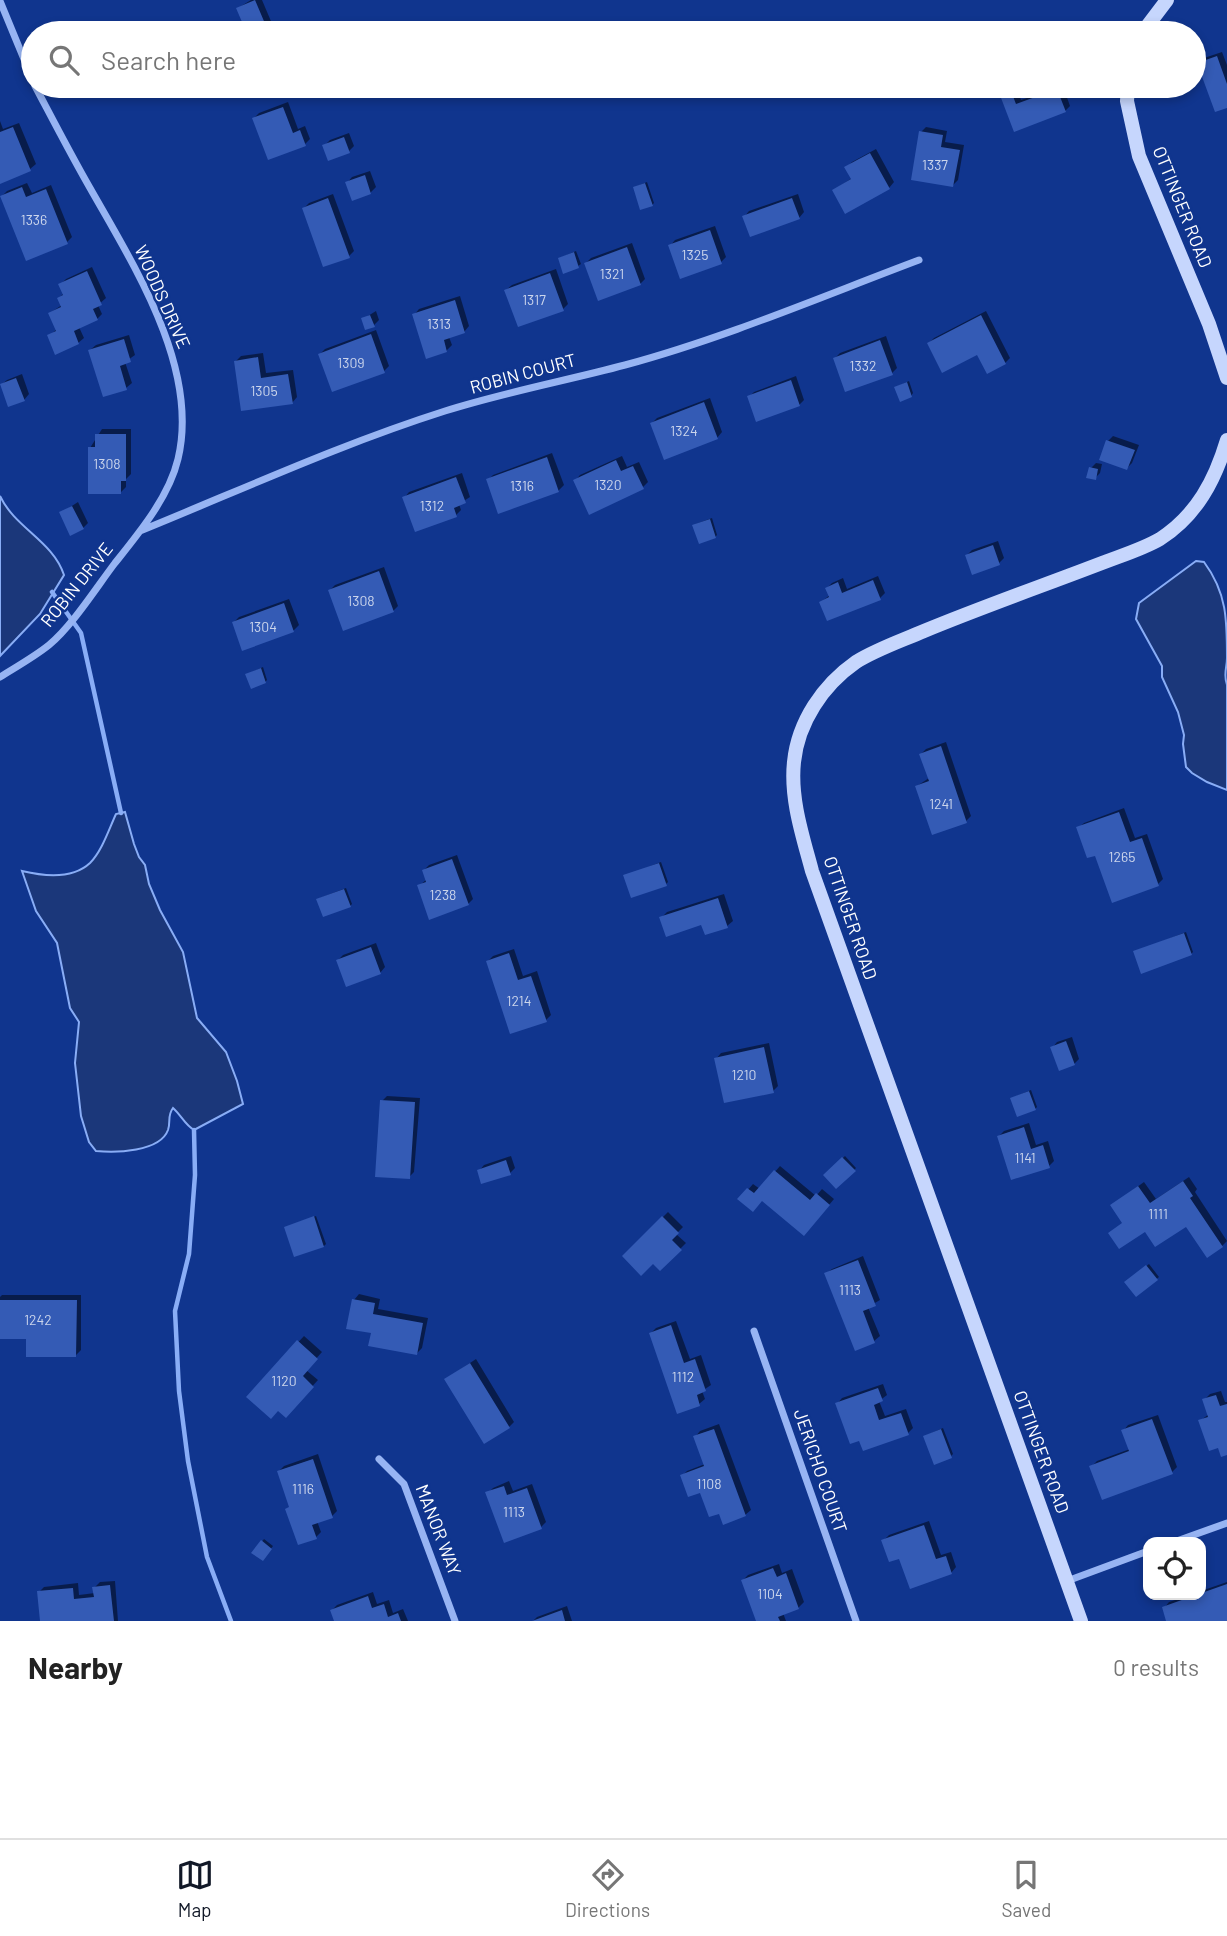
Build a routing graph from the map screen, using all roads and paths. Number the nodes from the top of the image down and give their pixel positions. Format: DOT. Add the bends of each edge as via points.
graph roads {
  1 [pos="1167,0"];
  2 [pos="0,1"];
  3 [pos="1151,21"];
  4 [pos="21,52"];
  5 [pos="42,98"];
  6 [pos="1127,98"];
  7 [pos="919,260"];
  8 [pos="1227,378"];
  9 [pos="1227,440"];
  10 [pos="139,531"];
  11 [pos="0,677"];
  12 [pos="754,1331"];
  13 [pos="379,1459"];
  14 [pos="1227,1523"];
  15 [pos="1188,1537"];
  16 [pos="1143,1553"];
  17 [pos="1067,1581"];
  18 [pos="455,1621"];
  19 [pos="856,1621"];
  20 [pos="1081,1621"];
  1 -- 3 [label="street"];
  2 -- 4 [label="street, WOODS DRIVE"];
  5 -- 10 [label="street, WOODS DRIVE" via="138,273 173,362 181,405 178,460"];
  6 -- 8 [label="street, OTTINGER ROAD" via="1139,156"];
  7 -- 10 [label="street, ROBIN COURT" via="625,365 446,411"];
  9 -- 17 [label="street, OTTINGER ROAD" via="1202,498 1160,539 857,662 823,692 810,712 793,764 794,792 812,871"];
  10 -- 11 [label="street, ROBIN DRIVE" via="49,645"];
  12 -- 19 [label="street, JERICHO COURT"];
  13 -- 18 [label="street, MANOR WAY" via="404,1484"];
  14 -- 15 [label="street"];
  16 -- 17 [label="street"];
  17 -- 20 [label="street, OTTINGER ROAD"];
}
